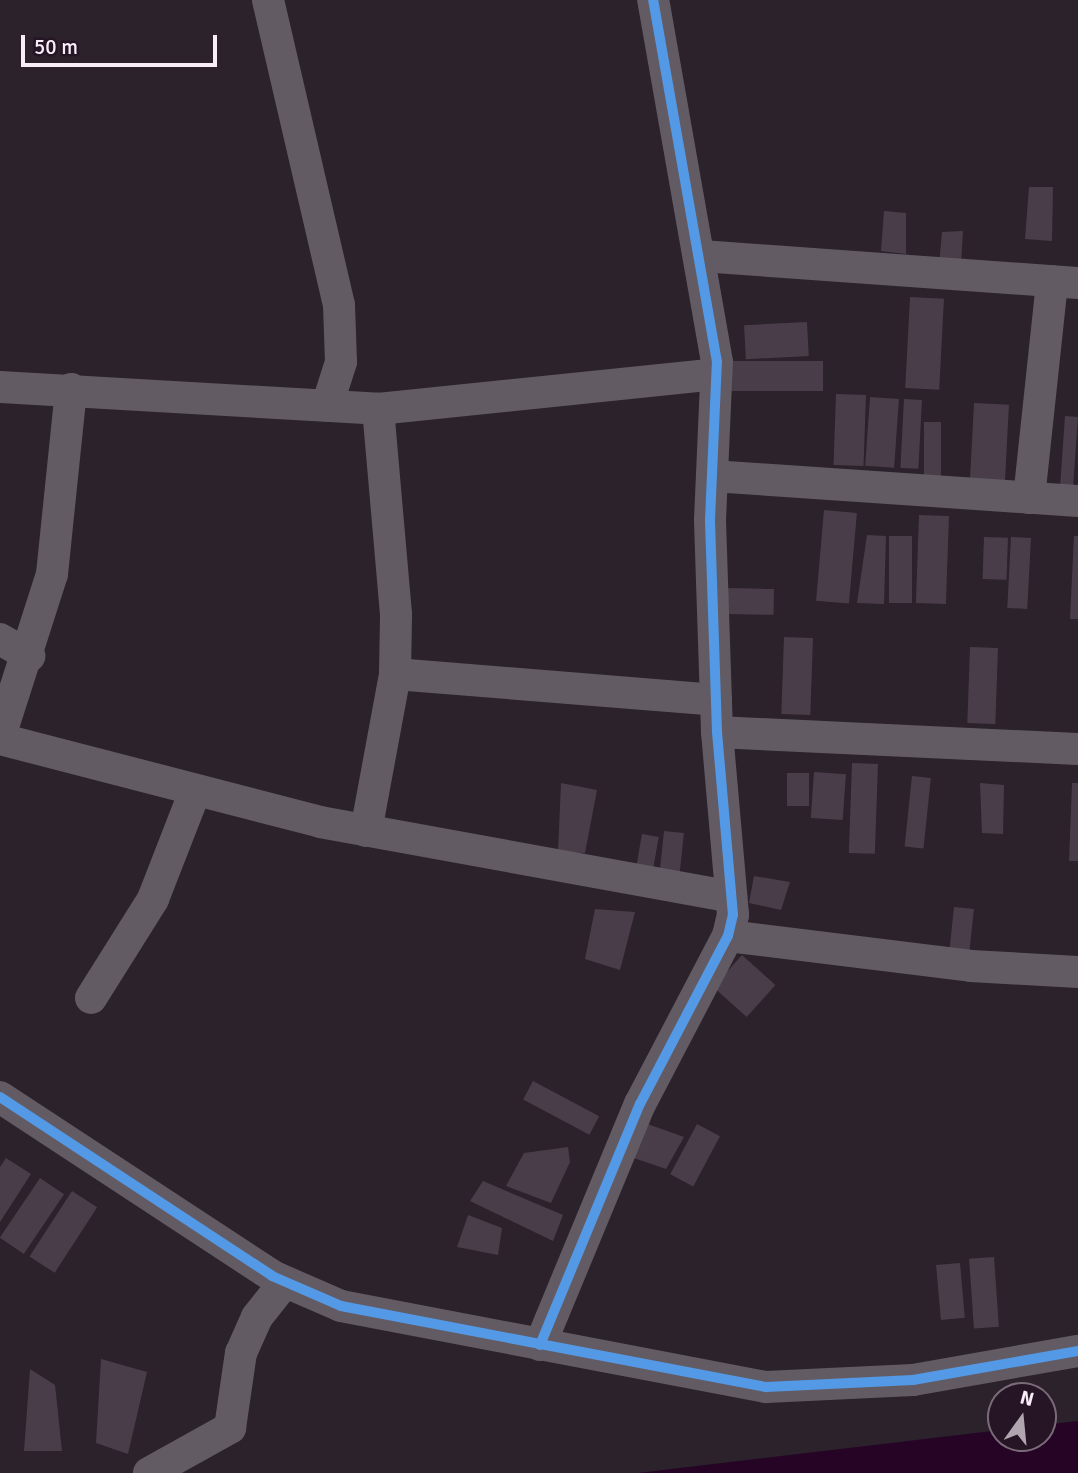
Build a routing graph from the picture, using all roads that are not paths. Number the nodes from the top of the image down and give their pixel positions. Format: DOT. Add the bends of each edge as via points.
graph roads {
  1 [pos="268,0"];
  2 [pos="653,0"];
  3 [pos="701,256"];
  4 [pos="1065,282"];
  5 [pos="716,373"];
  6 [pos="0,387"];
  7 [pos="71,389"];
  8 [pos="327,406"];
  9 [pos="378,408"];
  10 [pos="712,476"];
  11 [pos="1029,498"];
  12 [pos="1078,501"];
  13 [pos="0,639"];
  14 [pos="30,656"];
  15 [pos="395,674"];
  16 [pos="716,700"];
  17 [pos="717,732"];
  18 [pos="0,738"];
  19 [pos="1078,749"];
  20 [pos="195,791"];
  21 [pos="366,831"];
  22 [pos="731,897"];
  23 [pos="729,936"];
  24 [pos="1078,972"];
  25 [pos="91,998"];
  26 [pos="0,1097"];
  27 [pos="284,1283"];
  28 [pos="540,1345"];
  29 [pos="1078,1351"];
  30 [pos="149,1473"];
  1 -- 8 [label="street" via="338,305 341,362"];
  2 -- 3 [label="street"];
  3 -- 4 [label="street"];
  3 -- 5 [label="street"];
  4 -- 11 [label="street"];
  5 -- 9 [label="street"];
  5 -- 10 [label="street"];
  6 -- 7 [label="street"];
  7 -- 8 [label="street"];
  7 -- 14 [label="street" via="61,522"];
  8 -- 9 [label="street"];
  9 -- 15 [label="street" via="396,614"];
  10 -- 11 [label="street"];
  10 -- 16 [label="street"];
  11 -- 12 [label="street"];
  13 -- 14 [label="street"];
  14 -- 18 [label="street"];
  15 -- 16 [label="street"];
  15 -- 21 [label="street"];
  16 -- 17 [label="street"];
  17 -- 19 [label="street"];
  17 -- 22 [label="street"];
  18 -- 20 [label="street"];
  20 -- 21 [label="street"];
  20 -- 25 [label="street" via="153,899"];
  21 -- 22 [label="street"];
  22 -- 23 [label="street"];
  23 -- 24 [label="street" via="971,966"];
  23 -- 28 [label="street" via="640,1104"];
  26 -- 27 [label="street"];
  27 -- 28 [label="street" via="341,1306"];
  27 -- 30 [label="street" via="257,1317 241,1353 230,1428"];
  28 -- 29 [label="street" via="766,1387 913,1380"];
}
